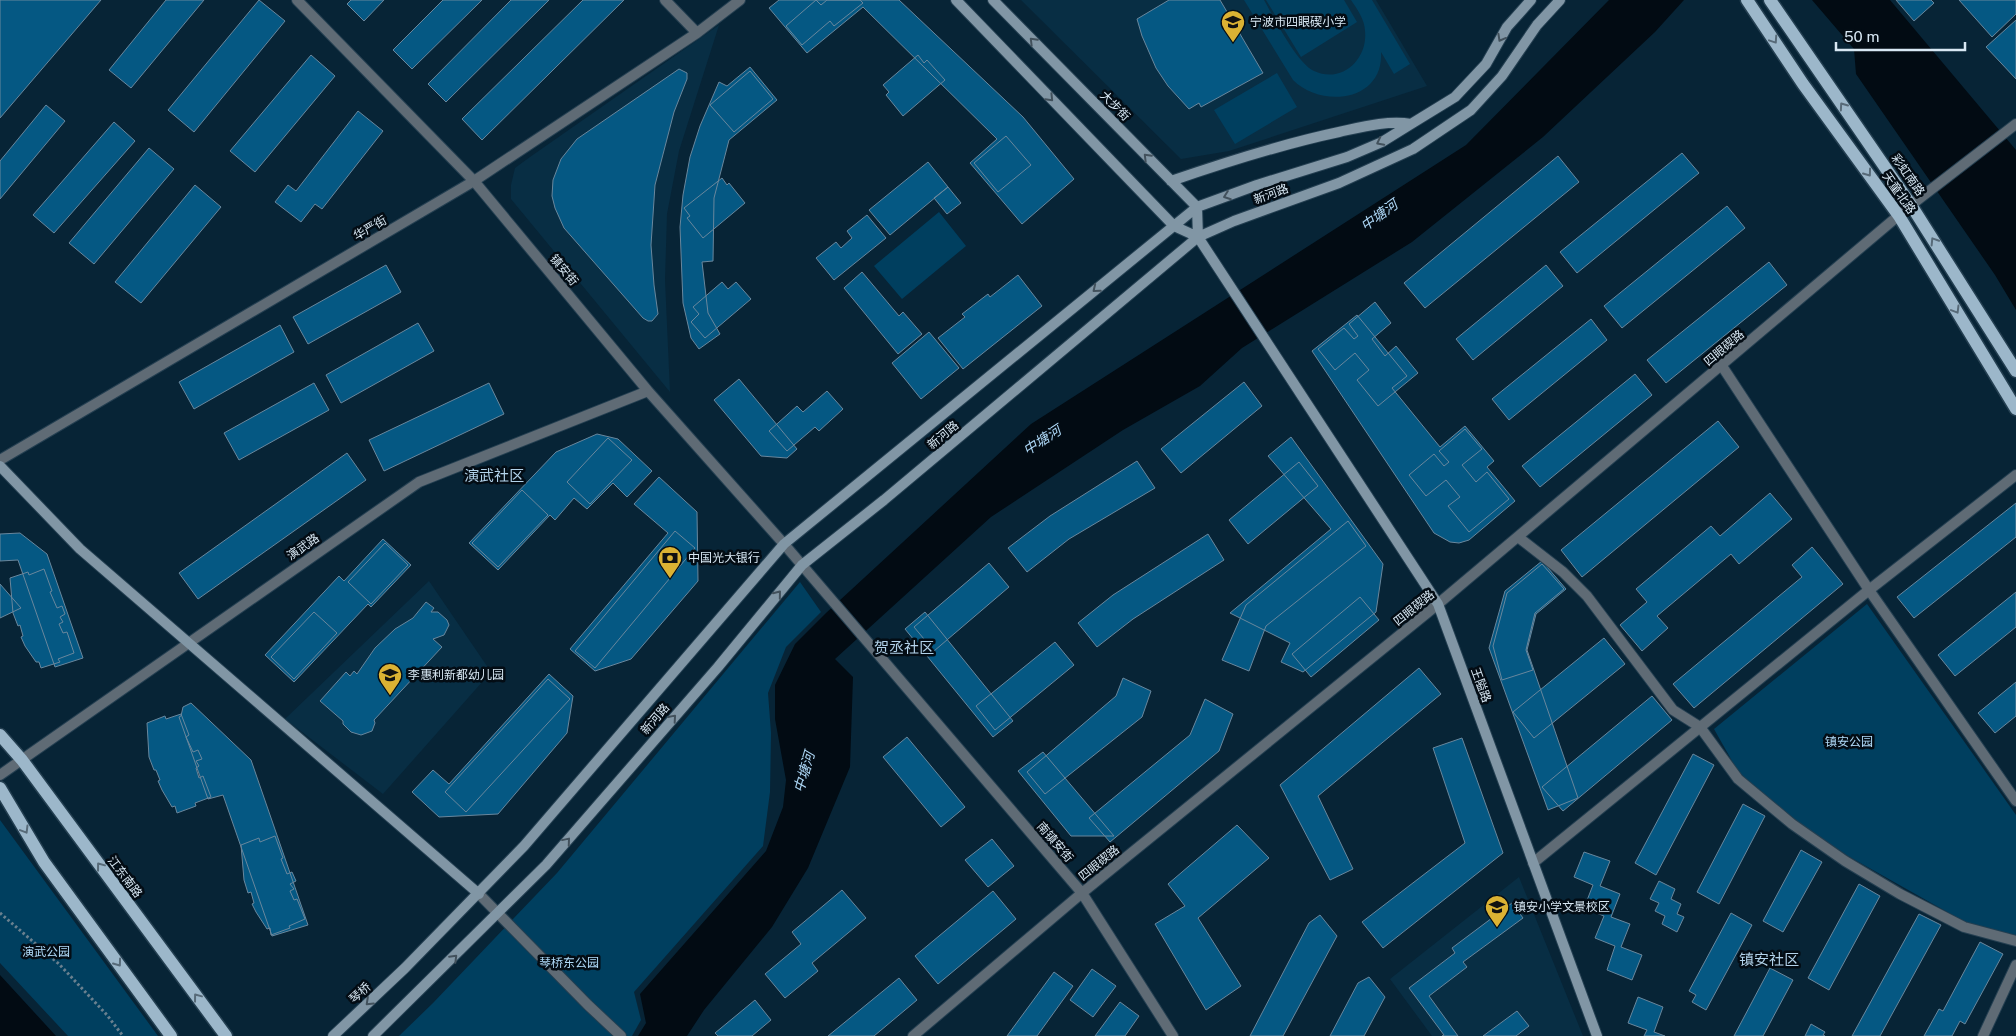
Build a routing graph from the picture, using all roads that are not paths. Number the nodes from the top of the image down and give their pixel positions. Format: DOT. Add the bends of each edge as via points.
graph roads {
  1 [pos="297,0"];
  2 [pos="665,0"];
  3 [pos="740,0"];
  4 [pos="956,0"];
  5 [pos="993,0"];
  6 [pos="1531,0"];
  7 [pos="1560,0"];
  8 [pos="1747,0"];
  9 [pos="1770,0"];
  10 [pos="697,33"];
  11 [pos="1411,124"];
  12 [pos="2016,124"];
  13 [pos="474,181"];
  14 [pos="1171,181"];
  15 [pos="1911,205"];
  16 [pos="1197,207"];
  17 [pos="1899,216"];
  18 [pos="1174,226"];
  19 [pos="1198,237"];
  20 [pos="1722,366"];
  21 [pos="2016,371"];
  22 [pos="648,391"];
  23 [pos="2016,409"];
  24 [pos="0,460"];
  25 [pos="0,466"];
  26 [pos="2016,475"];
  27 [pos="1518,538"];
  28 [pos="784,544"];
  29 [pos="802,565"];
  30 [pos="1869,590"];
  31 [pos="1438,604"];
  32 [pos="188,643"];
  33 [pos="1700,727"];
  34 [pos="0,735"];
  35 [pos="22,760"];
  36 [pos="0,775"];
  37 [pos="0,788"];
  38 [pos="2016,801"];
  39 [pos="1533,863"];
  40 [pos="1082,893"];
  41 [pos="478,894"];
  42 [pos="498,914"];
  43 [pos="2016,941"];
  44 [pos="2016,965"];
  45 [pos="405,968"];
  46 [pos="171,1036"];
  47 [pos="226,1036"];
  48 [pos="333,1036"];
  49 [pos="373,1036"];
  50 [pos="621,1036"];
  51 [pos="913,1036"];
  52 [pos="1173,1036"];
  53 [pos="1596,1036"];
  54 [pos="1983,1036"];
  1 -- 13 [label="street, 镇安街"];
  2 -- 10 [label="street"];
  3 -- 10 [label="street, 华严街"];
  4 -- 18 [label="main road, one-way"];
  14 -- 5 [label="main road, 大步街, one-way"];
  6 -- 11 [label="main road, 新河路, one-way" via="1507,27 1486,64 1454,97"];
  7 -- 19 [label="main road, 新河路" via="1537,25 1502,76 1471,110 1413,149 1339,183"];
  8 -- 17 [label="main road, 天童北路, one-way"];
  15 -- 9 [label="main road, 彩虹南路, one-way"];
  10 -- 13 [label="street, 华严街"];
  11 -- 14 [label="main road" via="1360,127 1303,139"];
  11 -- 16 [label="main road, 新河路, one-way" via="1382,142 1347,157"];
  12 -- 15 [label="street, 四眼碶路"];
  13 -- 22 [label="street, 镇安街"];
  13 -- 24 [label="street, 华严街"];
  14 -- 16 [label="main road, 大步街"];
  15 -- 17 [label="street, 四眼碶路"];
  21 -- 15 [label="main road, 彩虹南路, one-way"];
  16 -- 18 [label="main road, 新河路"];
  16 -- 19 [label="main road"];
  17 -- 20 [label="street, 四眼碶路"];
  17 -- 23 [label="main road, 天童北路, one-way"];
  18 -- 19 [label="main road"];
  18 -- 28 [label="main road, 新河路, one-way"];
  19 -- 29 [label="main road, 新河路"];
  19 -- 31 [label="main road, 王隘路"];
  20 -- 27 [label="street, 四眼碶路"];
  20 -- 30 [label="street"];
  22 -- 28 [label="street, 镇安街"];
  22 -- 32 [label="street, 演武路" via="418,482"];
  25 -- 32 [label="main road" via="80,549"];
  26 -- 30 [label="street"];
  27 -- 31 [label="street, 四眼碶路"];
  27 -- 33 [label="street" via="1563,572 1586,596 1673,710"];
  28 -- 29 [label="street, 镇安街"];
  28 -- 41 [label="main road, 新河路" via="524,846"];
  29 -- 40 [label="street, 南镇安街"];
  42 -- 29 [label="main road, 新河路, one-way" via="546,865"];
  30 -- 33 [label="street"];
  30 -- 38 [label="street"];
  31 -- 39 [label="main road, 王隘路"];
  31 -- 40 [label="street, 四眼碶路"];
  32 -- 35 [label="street, 演武路"];
  32 -- 41 [label="main road"];
  33 -- 39 [label="street"];
  33 -- 43 [label="street" via="1738,779 1792,824 1845,861 1964,927"];
  34 -- 35 [label="main road, 江东南路"];
  35 -- 36 [label="street, 演武路"];
  47 -- 35 [label="main road, 江东南路, one-way"];
  37 -- 46 [label="main road, one-way" via="44,862"];
  39 -- 53 [label="main road, 王隘路"];
  40 -- 51 [label="street, 四眼碶路"];
  40 -- 52 [label="street, 南镇安街"];
  41 -- 42 [label="street"];
  41 -- 45 [label="main road, 新河路"];
  49 -- 42 [label="main road, 新河路, one-way"];
  42 -- 50 [label="street"];
  44 -- 54 [label="street"];
  45 -- 48 [label="main road, 琴桥, one-way"];
}
